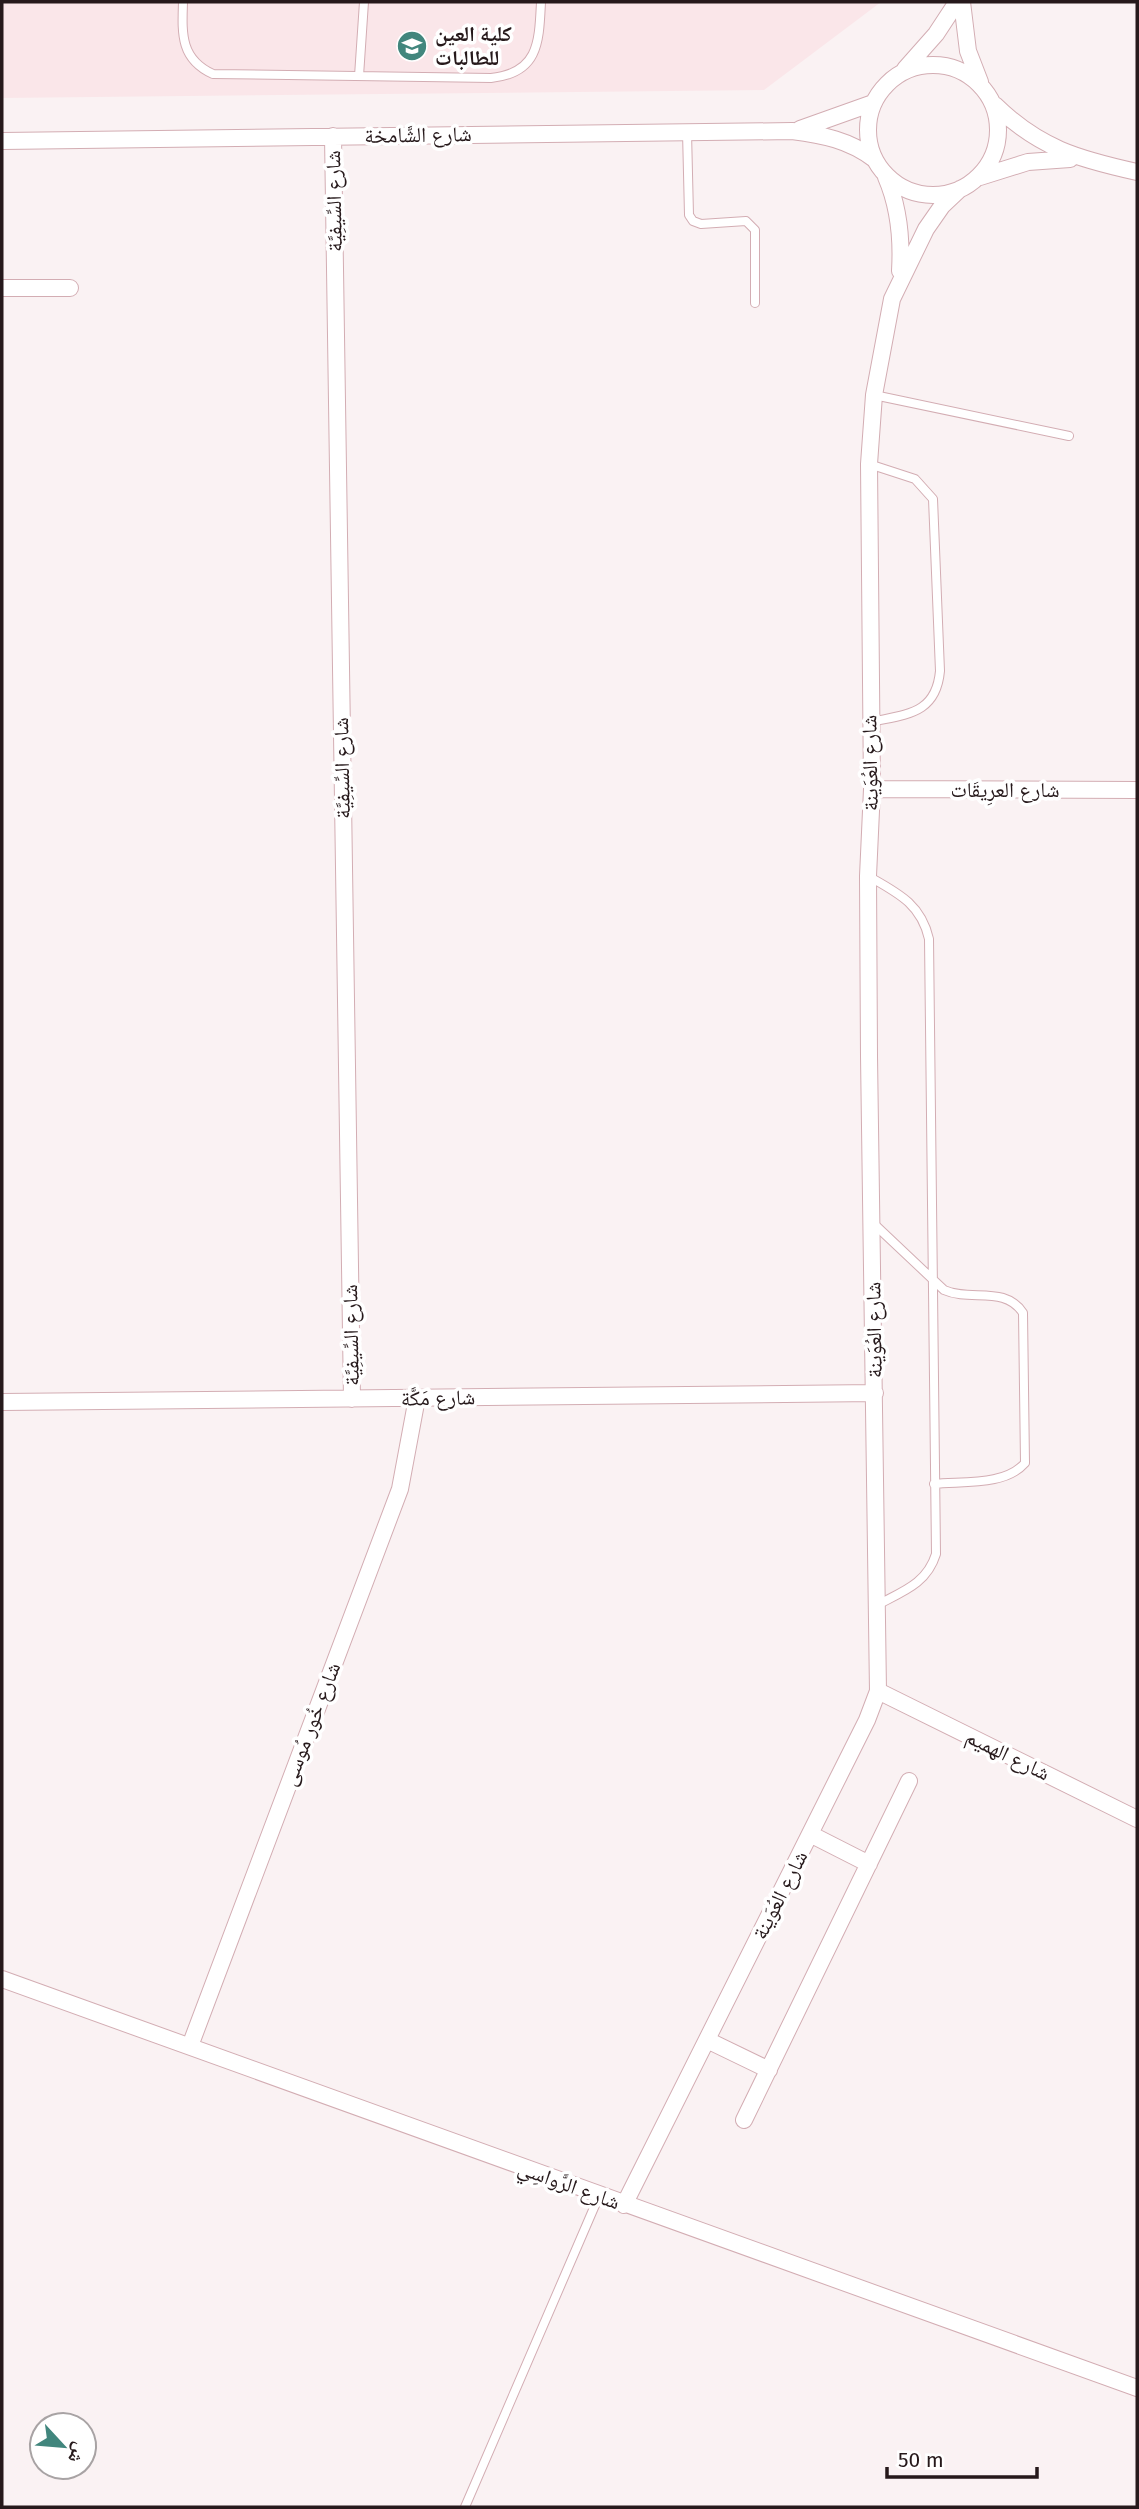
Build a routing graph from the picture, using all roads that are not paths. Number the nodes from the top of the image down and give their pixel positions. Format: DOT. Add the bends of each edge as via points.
graph roads {
  1 [pos="183,2"];
  2 [pos="364,2"];
  3 [pos="541,2"];
  4 [pos="959,2"];
  5 [pos="903,71"];
  6 [pos="359,76"];
  7 [pos="983,87"];
  8 [pos="873,103"];
  9 [pos="993,103"];
  10 [pos="792,131"];
  11 [pos="687,132"];
  12 [pos="333,136"];
  13 [pos="2,141"];
  14 [pos="874,159"];
  15 [pos="1081,160"];
  16 [pos="1137,172"];
  17 [pos="885,174"];
  18 [pos="977,178"];
  19 [pos="960,189"];
  20 [pos="900,277"];
  21 [pos="2,288"];
  22 [pos="70,288"];
  23 [pos="755,303"];
  24 [pos="874,395"];
  25 [pos="1069,436"];
  26 [pos="869,464"];
  27 [pos="870,723"];
  28 [pos="872,789"];
  29 [pos="1137,790"];
  30 [pos="868,876"];
  31 [pos="872,1222"];
  32 [pos="932,1281"];
  33 [pos="875,1393"];
  34 [pos="417,1398"];
  35 [pos="352,1399"];
  36 [pos="2,1402"];
  37 [pos="934,1484"];
  38 [pos="879,1604"];
  39 [pos="878,1692"];
  40 [pos="909,1781"];
  41 [pos="1137,1819"];
  42 [pos="810,1834"];
  43 [pos="869,1864"];
  44 [pos="2,1979"];
  45 [pos="707,2040"];
  46 [pos="190,2046"];
  47 [pos="769,2070"];
  48 [pos="744,2120"];
  49 [pos="599,2196"];
  50 [pos="624,2205"];
  51 [pos="1137,2388"];
  52 [pos="465,2507"];
  1 -- 6 [label="lane" via="184,48 200,68 213,74"];
  2 -- 6 [label="lane"];
  3 -- 6 [label="lane" via="537,46 520,70 506,76"];
  4 -- 5 [label="street"];
  4 -- 7 [label="street" via="968,51"];
  5 -- 7 [label="street" via="924,64 946,65"];
  5 -- 8 [label="street"];
  7 -- 9 [label="street"];
  8 -- 10 [label="street, شارع الشَّامخة"];
  8 -- 14 [label="street" via="868,141"];
  9 -- 15 [label="street" via="1033,137"];
  9 -- 18 [label="street" via="997,143"];
  10 -- 11 [label="street, شارع الشَّامخة"];
  10 -- 14 [label="street, شارع الشَّامخة" via="845,142"];
  11 -- 12 [label="street, شارع الشَّامخة"];
  11 -- 23 [label="lane" via="689,215 701,224 751,224 755,230"];
  12 -- 13 [label="street, شارع الشَّامخة"];
  12 -- 35 [label="street, شارع السِّيفِيَّة"];
  14 -- 17 [label="street"];
  15 -- 16 [label="street"];
  15 -- 18 [label="street" via="1028,162"];
  17 -- 19 [label="street" via="897,185 928,195"];
  17 -- 20 [label="street, شارع العُوَينة" via="900,222"];
  18 -- 19 [label="street"];
  19 -- 20 [label="street, شارع العُوَينة" via="926,229"];
  20 -- 24 [label="street, شارع العُوَينة" via="885,327"];
  21 -- 22 [label="street"];
  24 -- 25 [label="lane"];
  24 -- 26 [label="street, شارع العُوَينة"];
  26 -- 27 [label="street, شارع العُوَينة"];
  26 -- 27 [label="lane" via="915,479 933,499 940,671 935,693 919,710"];
  27 -- 28 [label="street, شارع العُوَينة"];
  28 -- 29 [label="street, شارع العرِيقَات"];
  28 -- 30 [label="street, شارع العُوَينة"];
  30 -- 31 [label="street, شارع العُوَينة"];
  30 -- 32 [label="lane" via="918,909 929,939"];
  31 -- 32 [label="lane"];
  31 -- 33 [label="street, شارع العُوَينة"];
  32 -- 37 [label="lane"];
  32 -- 37 [label="lane" via="952,1294 1000,1296 1023,1313 1028,1456 1011,1475"];
  33 -- 34 [label="street, شارع مَكَّة"];
  33 -- 38 [label="street, شارع العُوَينة"];
  34 -- 35 [label="street, شارع مَكَّة"];
  34 -- 46 [label="street, شارع خُور مُوسى" via="395,1502"];
  35 -- 36 [label="street, شارع مَكَّة"];
  37 -- 38 [label="lane" via="933,1564 919,1582"];
  38 -- 39 [label="street, شارع العُوَينة"];
  39 -- 41 [label="street, شارع الهميم"];
  39 -- 42 [label="street, شارع العُوَينة"];
  40 -- 43 [label="street"];
  42 -- 43 [label="street"];
  42 -- 45 [label="street, شارع العُوَينة"];
  43 -- 47 [label="street"];
  44 -- 46 [label="street, شارع الرَّواسِي"];
  45 -- 47 [label="street"];
  45 -- 50 [label="street, شارع العُوَينة"];
  46 -- 49 [label="street, شارع الرَّواسِي"];
  47 -- 48 [label="street"];
  49 -- 50 [label="street, شارع الرَّواسِي"];
  49 -- 52 [label="lane"];
  50 -- 51 [label="street, شارع الرَّواسِي"];
}
